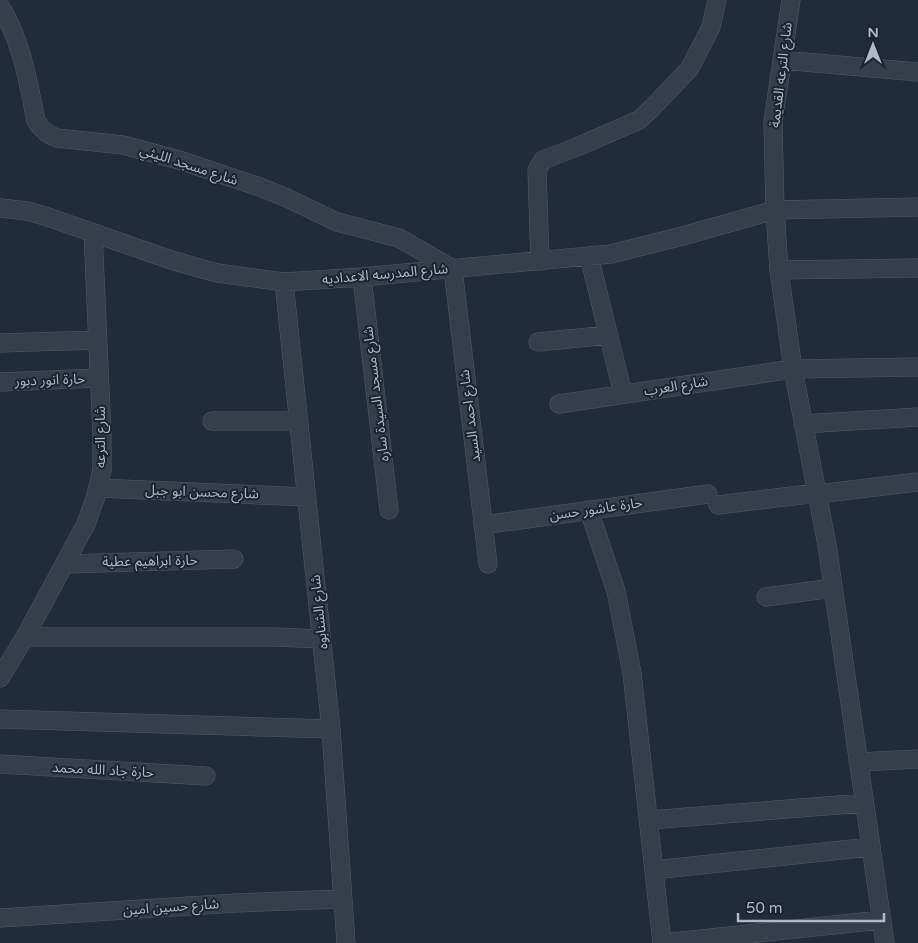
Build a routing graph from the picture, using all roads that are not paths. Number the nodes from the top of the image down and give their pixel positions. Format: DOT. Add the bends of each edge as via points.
graph roads {
  1 [pos="717,0"];
  2 [pos="791,0"];
  3 [pos="0,6"];
  4 [pos="782,60"];
  5 [pos="918,72"];
  6 [pos="918,207"];
  7 [pos="0,208"];
  8 [pos="775,210"];
  9 [pos="93,232"];
  10 [pos="589,256"];
  11 [pos="540,260"];
  12 [pos="918,268"];
  13 [pos="453,269"];
  14 [pos="779,270"];
  15 [pos="362,277"];
  16 [pos="284,282"];
  17 [pos="609,335"];
  18 [pos="98,340"];
  19 [pos="538,342"];
  20 [pos="0,343"];
  21 [pos="918,367"];
  22 [pos="793,369"];
  23 [pos="99,378"];
  24 [pos="0,382"];
  25 [pos="624,394"];
  26 [pos="559,404"];
  27 [pos="918,417"];
  28 [pos="212,421"];
  29 [pos="299,421"];
  30 [pos="803,424"];
  31 [pos="918,482"];
  32 [pos="98,488"];
  33 [pos="817,493"];
  34 [pos="307,497"];
  35 [pos="389,510"];
  36 [pos="589,510"];
  37 [pos="483,524"];
  38 [pos="234,559"];
  39 [pos="66,564"];
  40 [pos="488,564"];
  41 [pos="833,588"];
  42 [pos="766,598"];
  43 [pos="25,637"];
  44 [pos="321,639"];
  45 [pos="0,678"];
  46 [pos="0,719"];
  47 [pos="331,729"];
  48 [pos="918,759"];
  49 [pos="858,762"];
  50 [pos="0,764"];
  51 [pos="206,776"];
  52 [pos="864,803"];
  53 [pos="649,820"];
  54 [pos="870,847"];
  55 [pos="654,870"];
  56 [pos="341,898"];
  57 [pos="0,918"];
  58 [pos="880,920"];
  59 [pos="346,943"];
  60 [pos="662,943"];
  61 [pos="884,943"];
  1 -- 11 [label="street" via="711,27 690,68 639,120 543,160 537,170"];
  2 -- 4 [label="street, شارع الترعه القديمة"];
  3 -- 13 [label="street, شارع مسجد الليثي" via="24,60 36,121 48,135 123,145 179,160 260,187 337,222 399,238"];
  4 -- 5 [label="street"];
  4 -- 8 [label="street, شارع الترعه القديمة" via="774,122"];
  6 -- 8 [label="street, شارع المدرسه الاعداديه"];
  7 -- 9 [label="street, شارع المدرسه الاعداديه" via="36,214"];
  8 -- 10 [label="street, شارع المدرسه الاعداديه" via="610,254"];
  8 -- 14 [label="street, شارع الترعه القديمة"];
  9 -- 16 [label="street, شارع المدرسه الاعداديه" via="217,273"];
  9 -- 18 [label="street, شارع الترعه"];
  10 -- 11 [label="street, شارع المدرسه الاعداديه"];
  10 -- 17 [label="street"];
  11 -- 13 [label="street, شارع المدرسه الاعداديه"];
  12 -- 14 [label="street"];
  13 -- 15 [label="street, شارع المدرسه الاعداديه"];
  13 -- 37 [label="street, شارع احمد السيد"];
  14 -- 22 [label="street, شارع الترعه القديمة"];
  15 -- 16 [label="street, شارع المدرسه الاعداديه"];
  15 -- 35 [label="street, شارع مسجد السيدة ساره"];
  16 -- 29 [label="street, شارع الشنابوه"];
  17 -- 19 [label="street"];
  17 -- 25 [label="street"];
  18 -- 20 [label="street"];
  18 -- 23 [label="street, شارع الترعه"];
  21 -- 22 [label="street, شارع العرب"];
  22 -- 25 [label="street, شارع العرب"];
  22 -- 30 [label="street, شارع الترعه القديمة"];
  23 -- 24 [label="street, حارة انور دبور"];
  23 -- 32 [label="street, شارع الترعه" via="102,470"];
  25 -- 26 [label="street, شارع العرب"];
  27 -- 30 [label="street"];
  28 -- 29 [label="street"];
  29 -- 34 [label="street, شارع الشنابوه"];
  30 -- 33 [label="street, شارع الترعه القديمة"];
  31 -- 33 [label="street, حارة عاشور حسن"];
  32 -- 34 [label="street, شارع محسن ابو جبل"];
  32 -- 39 [label="street, شارع الترعه" via="86,524"];
  33 -- 36 [label="street, حارة عاشور حسن"];
  33 -- 41 [label="street, شارع الترعه القديمة"];
  34 -- 44 [label="street, شارع الشنابوه"];
  36 -- 37 [label="street, حارة عاشور حسن"];
  36 -- 53 [label="street" via="616,591 632,673"];
  37 -- 40 [label="street, شارع احمد السيد"];
  38 -- 39 [label="street, حارة ابراهيم عطية"];
  39 -- 43 [label="street, شارع الترعه"];
  41 -- 42 [label="street"];
  41 -- 49 [label="street, شارع الترعه القديمة"];
  43 -- 44 [label="street" via="275,636"];
  43 -- 45 [label="street, شارع الترعه"];
  44 -- 47 [label="street, شارع الشنابوه"];
  46 -- 47 [label="street"];
  47 -- 56 [label="street, شارع الشنابوه"];
  48 -- 49 [label="street"];
  49 -- 52 [label="street, شارع الترعه القديمة"];
  50 -- 51 [label="street, حارة جاد الله محمد"];
  52 -- 53 [label="street"];
  52 -- 54 [label="street, شارع الترعه القديمة"];
  53 -- 55 [label="street"];
  54 -- 55 [label="street"];
  54 -- 58 [label="street, شارع الترعه القديمة"];
  55 -- 60 [label="street"];
  56 -- 57 [label="street, شارع حسين امين"];
  56 -- 59 [label="street, شارع الشنابوه"];
  58 -- 60 [label="street"];
  58 -- 61 [label="street, شارع الترعه القديمة"];
}
